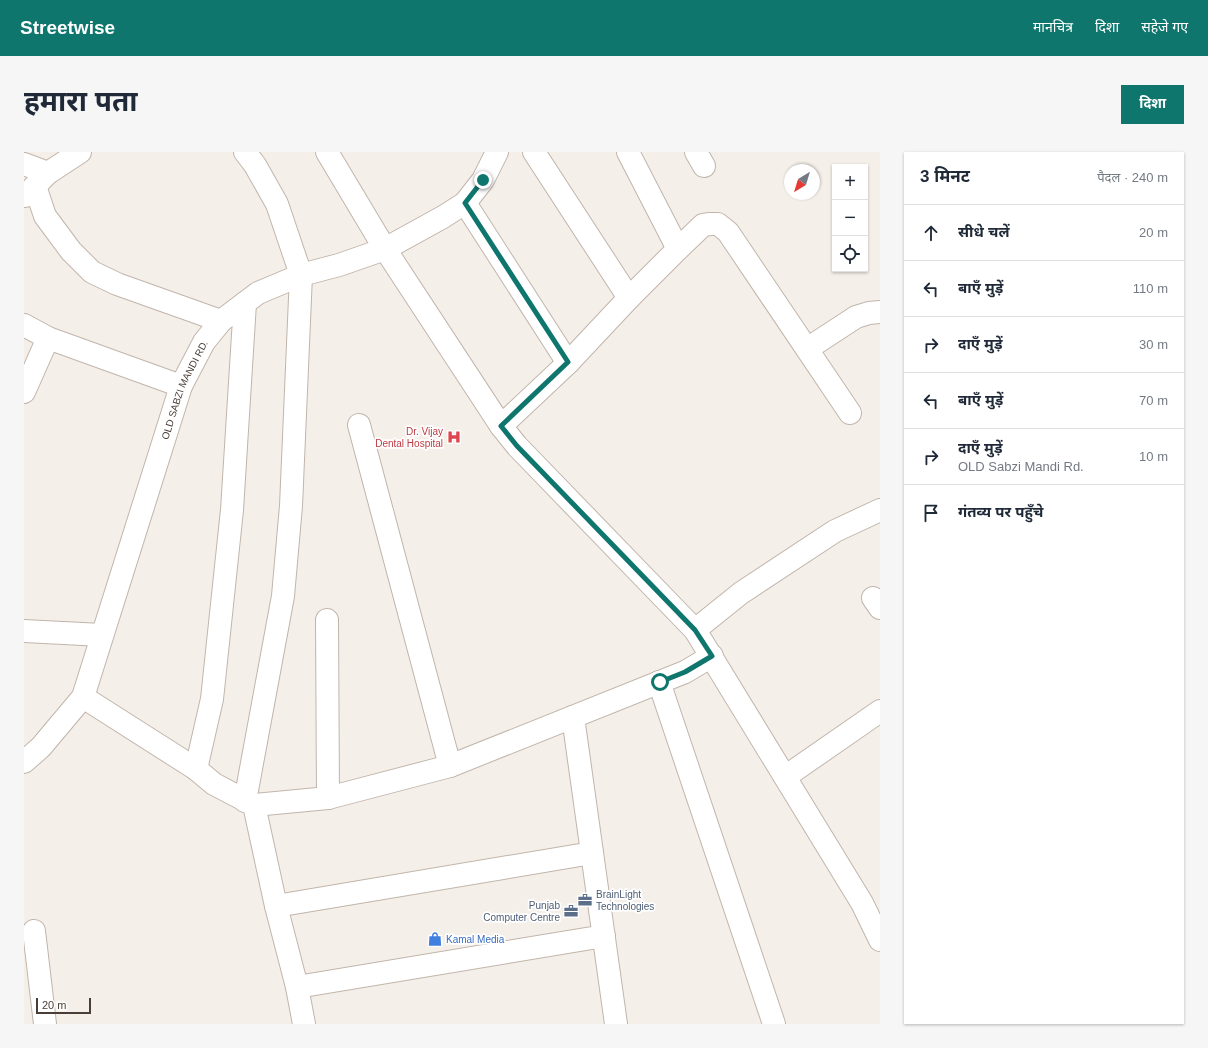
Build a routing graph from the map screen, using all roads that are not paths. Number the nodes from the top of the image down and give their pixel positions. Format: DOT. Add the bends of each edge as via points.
graph roads {
  1 [pos="80,152"];
  2 [pos="246,152"];
  3 [pos="327,152"];
  4 [pos="534,152"];
  5 [pos="628,152"];
  6 [pos="494,154"];
  7 [pos="24,164"];
  8 [pos="35,185"];
  9 [pos="465,203"];
  10 [pos="384,249"];
  11 [pos="678,249"];
  12 [pos="301,275"];
  13 [pos="629,298"];
  14 [pos="245,303"];
  15 [pos="880,312"];
  16 [pos="221,321"];
  17 [pos="24,325"];
  18 [pos="48,338"];
  19 [pos="806,349"];
  20 [pos="568,362"];
  21 [pos="181,386"];
  22 [pos="24,392"];
  23 [pos="850,413"];
  24 [pos="359,425"];
  25 [pos="501,426"];
  26 [pos="880,510"];
  27 [pos="326,620"];
  28 [pos="695,630"];
  29 [pos="24,631"];
  30 [pos="102,635"];
  31 [pos="712,656"];
  32 [pos="660,682"];
  33 [pos="83,697"];
  34 [pos="880,711"];
  35 [pos="573,717"];
  36 [pos="24,762"];
  37 [pos="450,766"];
  38 [pos="196,769"];
  39 [pos="785,777"];
  40 [pos="328,798"];
  41 [pos="250,803"];
  42 [pos="592,853"];
  43 [pos="276,906"];
  44 [pos="34,931"];
  45 [pos="604,936"];
  46 [pos="880,940"];
  47 [pos="297,987"];
  48 [pos="45,1024"];
  49 [pos="304,1024"];
  50 [pos="616,1024"];
  51 [pos="774,1024"];
  1 -- 8 [label="street"];
  2 -- 12 [label="street" via="277,204"];
  3 -- 10 [label="street"];
  4 -- 13 [label="street"];
  5 -- 11 [label="street"];
  6 -- 9 [label="street, OLD SABZI MANDI RD." via="483,180"];
  7 -- 8 [label="street"];
  8 -- 16 [label="street" via="45,216 71,251 92,272 117,284"];
  9 -- 10 [label="street, OLD SABZI MANDI RD."];
  9 -- 20 [label="street"];
  10 -- 12 [label="street, OLD SABZI MANDI RD."];
  10 -- 25 [label="street"];
  11 -- 13 [label="street"];
  11 -- 19 [label="street" via="703,225 718,224 728,232"];
  12 -- 14 [label="street, OLD SABZI MANDI RD." via="258,293"];
  12 -- 41 [label="street" via="291,506 283,596"];
  13 -- 20 [label="street"];
  14 -- 16 [label="street, OLD SABZI MANDI RD."];
  14 -- 38 [label="street" via="232,510 212,699"];
  15 -- 19 [label="street" via="856,317"];
  16 -- 21 [label="street, OLD SABZI MANDI RD." via="204,342"];
  17 -- 18 [label="street"];
  18 -- 21 [label="street"];
  18 -- 22 [label="street"];
  19 -- 23 [label="street"];
  20 -- 25 [label="street"];
  21 -- 30 [label="street, OLD SABZI MANDI RD."];
  24 -- 37 [label="street"];
  25 -- 28 [label="street" via="517,446"];
  26 -- 28 [label="street" via="829,535 741,593"];
  27 -- 40 [label="street"];
  28 -- 31 [label="street"];
  29 -- 30 [label="street"];
  30 -- 33 [label="street, OLD SABZI MANDI RD."];
  31 -- 32 [label="street" via="685,672"];
  31 -- 39 [label="street"];
  32 -- 35 [label="street"];
  32 -- 51 [label="street"];
  33 -- 36 [label="street, OLD SABZI MANDI RD." via="41,747"];
  33 -- 38 [label="street"];
  34 -- 39 [label="street"];
  35 -- 37 [label="street"];
  35 -- 42 [label="street"];
  37 -- 40 [label="street"];
  38 -- 41 [label="street" via="214,784"];
  39 -- 46 [label="street" via="862,904"];
  40 -- 41 [label="street"];
  41 -- 43 [label="street"];
  42 -- 43 [label="street"];
  42 -- 45 [label="street"];
  43 -- 47 [label="street"];
  44 -- 48 [label="street"];
  45 -- 47 [label="street"];
  45 -- 50 [label="street"];
  47 -- 49 [label="street"];
}
